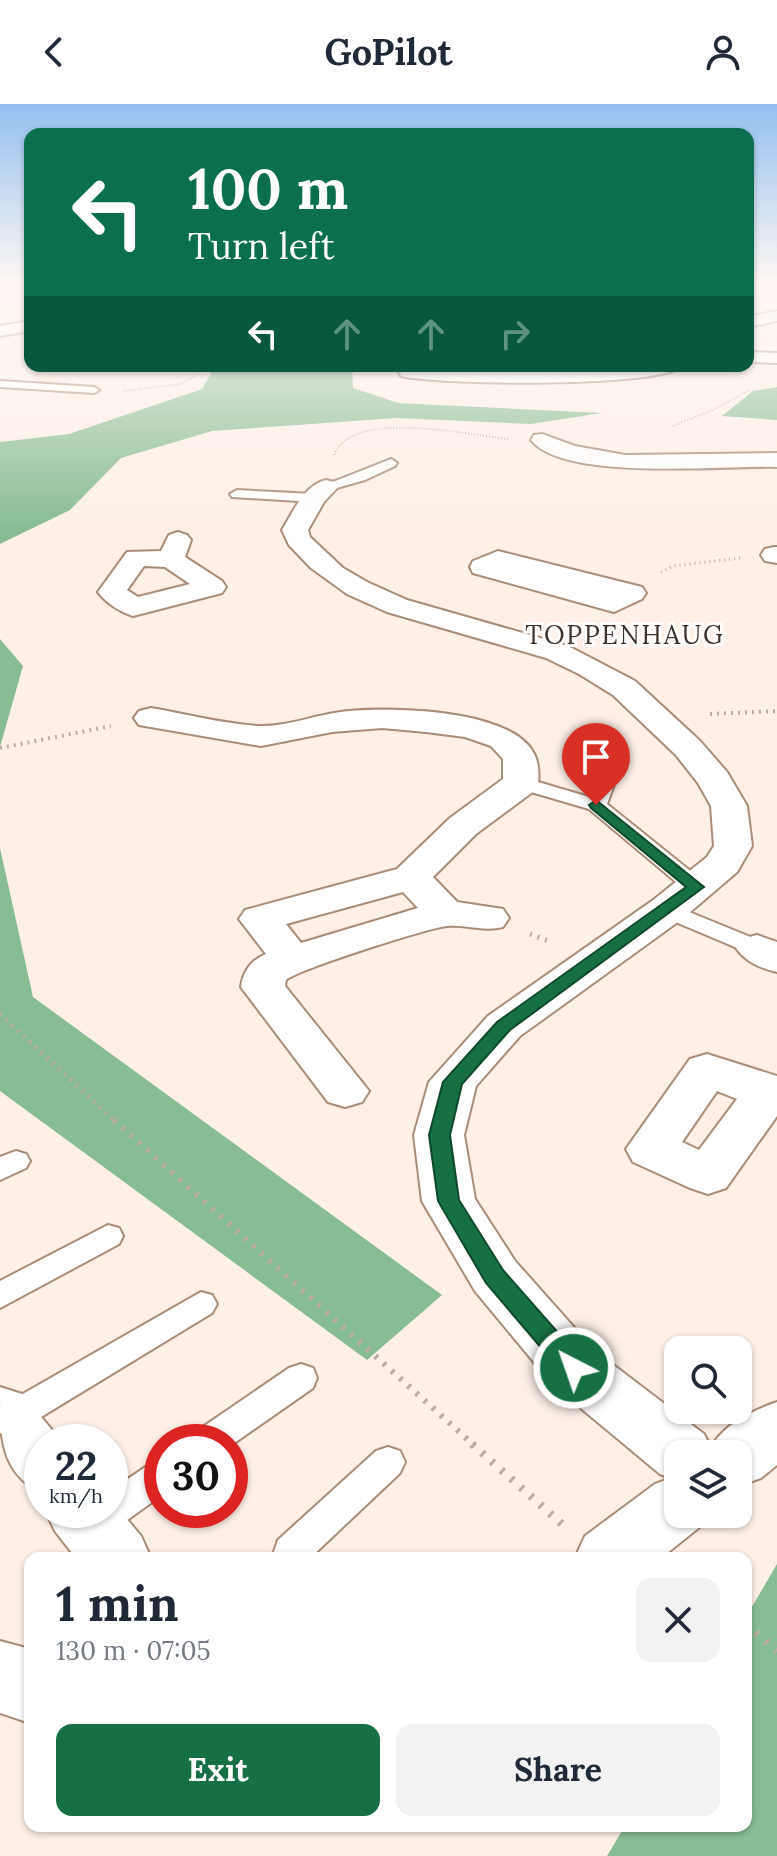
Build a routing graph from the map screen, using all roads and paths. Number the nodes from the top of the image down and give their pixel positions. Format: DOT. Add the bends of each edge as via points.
graph roads {
  1 [pos="206,372"];
  2 [pos="408,372"];
  3 [pos="634,372"];
  4 [pos="0,384"];
  5 [pos="94,390"];
  6 [pos="542,440"];
  7 [pos="777,460"];
  8 [pos="391,463"];
  9 [pos="320,492"];
  10 [pos="237,494"];
  11 [pos="775,555"];
  12 [pos="456,580"];
  13 [pos="632,593"];
  14 [pos="777,711"];
  15 [pos="655,716"];
  16 [pos="151,718"];
  17 [pos="0,748"];
  18 [pos="609,771"];
  19 [pos="521,783"];
  20 [pos="596,805"];
  21 [pos="411,877"];
  22 [pos="681,899"];
  23 [pos="445,913"];
  24 [pos="488,918"];
  25 [pos="770,949"];
  26 [pos="292,959"];
  27 [pos="595,959"];
  28 [pos="0,1014"];
  29 [pos="345,1091"];
  30 [pos="108,1236"];
  31 [pos="0,1296"];
  32 [pos="201,1304"];
  33 [pos="301,1378"];
  34 [pos="235,1424"];
  35 [pos="777,1429"];
  36 [pos="16,1433"];
  37 [pos="664,1440"];
  38 [pos="752,1448"];
  39 [pos="388,1462"];
  40 [pos="144,1490"];
  41 [pos="664,1511"];
  42 [pos="95,1531"];
  43 [pos="587,1542"];
  44 [pos="291,1552"];
  45 [pos="752,1629"];
  46 [pos="777,1651"];
  47 [pos="0,1677"];
  48 [pos="24,1684"];
  1 -- 5 [label="path" via="171,387"];
  2 -- 3 [label="street" via="549,377"];
  4 -- 5 [label="lane"];
  6 -- 7 [label="street" via="580,455 633,461"];
  8 -- 9 [label="lane"];
  9 -- 10 [label="lane"];
  9 -- 15 [label="street" via="295,530 298,540 333,574 397,606 557,652 624,688"];
  11 -- 13 [label="path" via="673,566"];
  12 -- 13 [label="street" via="498,559"];
  14 -- 15 [label="path"];
  15 -- 22 [label="street" via="697,759 729,806 733,846 723,864"];
  16 -- 17 [label="path"];
  16 -- 19 [label="street" via="261,736 382,718 470,728 503,739 520,757"];
  18 -- 20 [label="lane"];
  19 -- 20 [label="lane"];
  19 -- 21 [label="street" via="473,816"];
  20 -- 22 [label="lane"];
  21 -- 23 [label="street"];
  21 -- 26 [label="street" via="260,919"];
  22 -- 25 [label="lane"];
  22 -- 27 [label="street"];
  23 -- 24 [label="street"];
  23 -- 26 [label="street"];
  24 -- 27 [label="path"];
  26 -- 29 [label="street" via="264,976 263,987"];
  27 -- 37 [label="street" via="504,1026 453,1082 439,1135 449,1201 495,1276 574,1368"];
  28 -- 43 [label="path" via="213,1212"];
  30 -- 31 [label="lane"];
  32 -- 36 [label="lane"];
  33 -- 34 [label="lane"];
  35 -- 38 [label="street"];
  39 -- 44 [label="lane"];
  40 -- 42 [label="lane"];
  41 -- 43 [label="street"];
  45 -- 46 [label="path"];
  47 -- 48 [label="street"];
}
